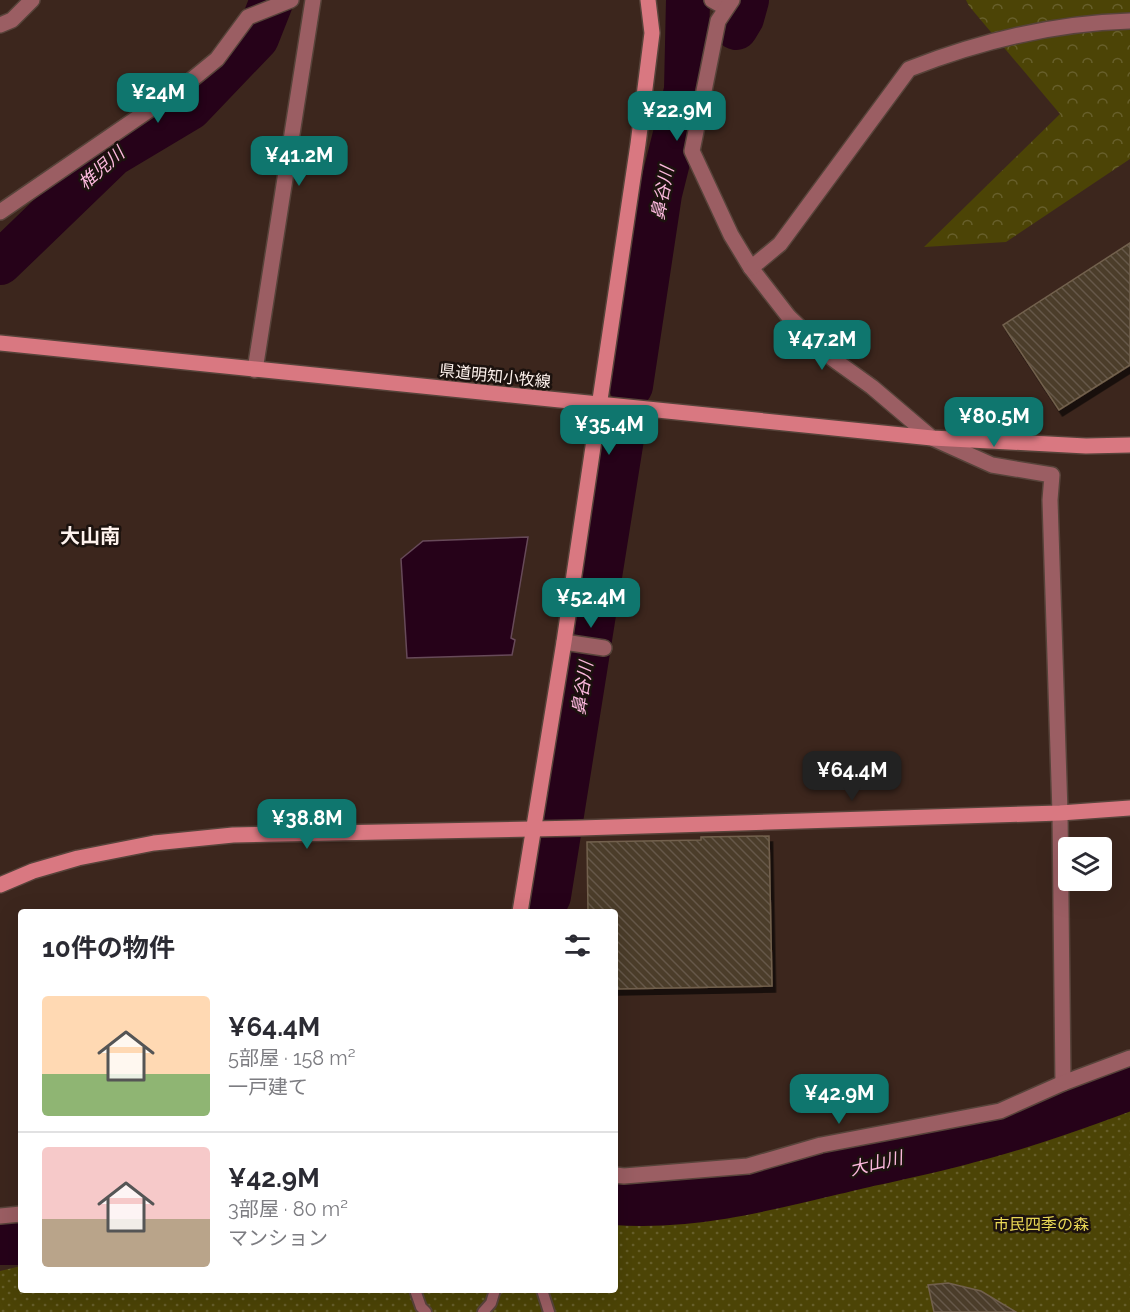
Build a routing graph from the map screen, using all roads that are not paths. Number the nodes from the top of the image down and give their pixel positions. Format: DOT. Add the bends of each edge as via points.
graph roads {
  1 [pos="32,0"];
  2 [pos="291,0"];
  3 [pos="313,0"];
  4 [pos="648,0"];
  5 [pos="712,0"];
  6 [pos="729,4"];
  7 [pos="1130,21"];
  8 [pos="0,25"];
  9 [pos="0,212"];
  10 [pos="751,268"];
  11 [pos="0,343"];
  12 [pos="255,370"];
  13 [pos="600,404"];
  14 [pos="932,438"];
  15 [pos="1130,445"];
  16 [pos="569,642"];
  17 [pos="604,648"];
  18 [pos="1130,808"];
  19 [pos="1060,813"];
  20 [pos="541,828"];
  21 [pos="0,885"];
  22 [pos="521,909"];
  23 [pos="1130,1058"];
  24 [pos="1063,1083"];
  25 [pos="618,1175"];
  26 [pos="18,1214"];
  27 [pos="0,1216"];
  28 [pos="416,1293"];
  29 [pos="494,1293"];
  30 [pos="543,1293"];
  31 [pos="426,1312"];
  32 [pos="483,1312"];
  33 [pos="549,1312"];
  1 -- 8 [label="street" via="12,20"];
  2 -- 9 [label="street" via="248,17 217,58 184,86"];
  3 -- 12 [label="street"];
  4 -- 13 [label="street" via="652,33"];
  5 -- 6 [label="street"];
  6 -- 10 [label="street" via="718,21 692,151"];
  7 -- 10 [label="street" via="1030,32 909,69 780,244"];
  10 -- 14 [label="street" via="789,317 833,359"];
  11 -- 12 [label="street, 県道明知小牧線"];
  12 -- 13 [label="street, 県道明知小牧線"];
  13 -- 14 [label="street, 県道明知小牧線"];
  13 -- 16 [label="street"];
  14 -- 15 [label="street, 県道明知小牧線"];
  14 -- 19 [label="street" via="992,465 1052,475"];
  16 -- 17 [label="street"];
  16 -- 20 [label="street"];
  18 -- 19 [label="street"];
  19 -- 20 [label="street"];
  19 -- 24 [label="street"];
  20 -- 21 [label="street" via="233,835 154,843 78,858"];
  20 -- 22 [label="street"];
  23 -- 24 [label="street"];
  24 -- 25 [label="street" via="999,1111 821,1145 748,1166"];
  26 -- 27 [label="street"];
  28 -- 31 [label="lane"];
  29 -- 32 [label="lane"];
  30 -- 33 [label="lane"];
}
